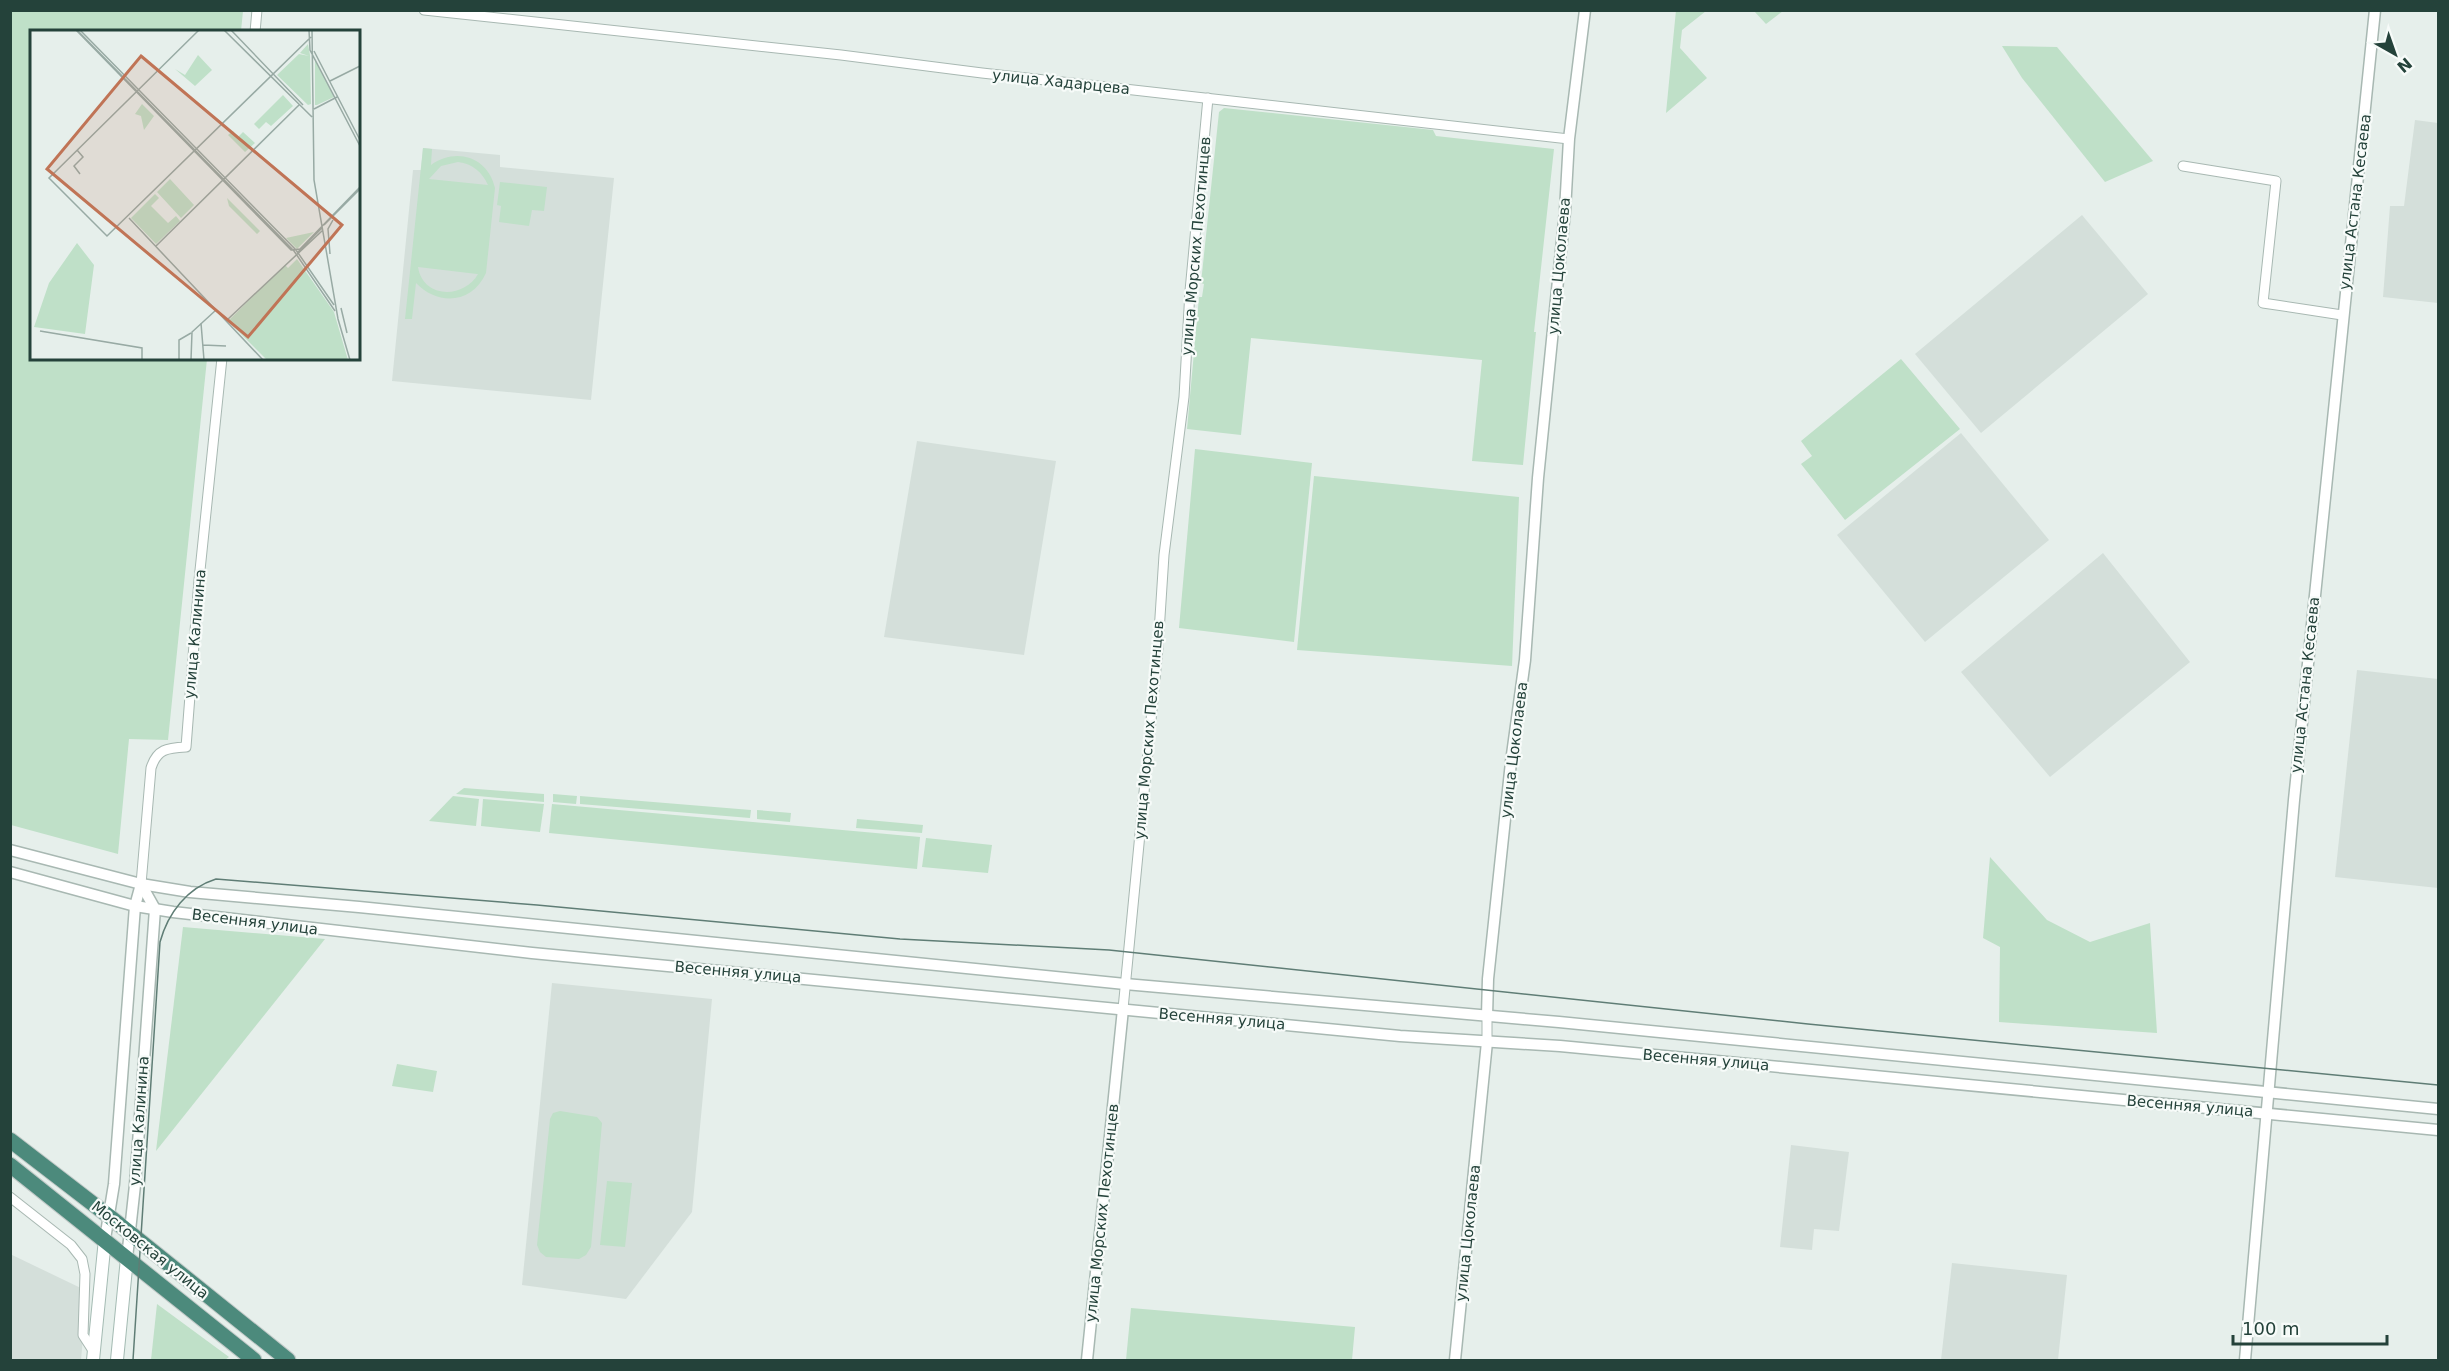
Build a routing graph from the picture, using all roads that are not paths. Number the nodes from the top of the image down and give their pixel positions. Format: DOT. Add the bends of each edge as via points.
graph roads {
  1 [pos="257,10"];
  2 [pos="424,10"];
  3 [pos="1585,10"];
  4 [pos="2375,10"];
  5 [pos="255,30"];
  6 [pos="1208,98"];
  7 [pos="1569,139"];
  8 [pos="2183,166"];
  9 [pos="2343,315"];
  10 [pos="222,360"];
  11 [pos="10,850"];
  12 [pos="10,872"];
  13 [pos="141,884"];
  14 [pos="135,906"];
  15 [pos="155,909"];
  16 [pos="1125,984"];
  17 [pos="1123,1009"];
  18 [pos="1487,1016"];
  19 [pos="1487,1042"];
  20 [pos="2269,1092"];
  21 [pos="2439,1108"];
  22 [pos="2267,1113"];
  23 [pos="2439,1130"];
  24 [pos="10,1140"];
  25 [pos="10,1165"];
  26 [pos="10,1197"];
  27 [pos="110,1216"];
  28 [pos="129,1234"];
  29 [pos="105,1239"];
  30 [pos="127,1258"];
  31 [pos="85,1292"];
  32 [pos="99,1302"];
  33 [pos="94,1356"];
  34 [pos="117,1360"];
  35 [pos="254,1360"];
  36 [pos="288,1360"];
  37 [pos="1087,1360"];
  38 [pos="1455,1360"];
  39 [pos="2245,1360"];
  1 -- 5 [label="street"];
  2 -- 6 [label="street, улица Хадарцева"];
  3 -- 7 [label="street"];
  4 -- 9 [label="street, улица Астана Кесаева"];
  6 -- 7 [label="street, улица Хадарцева"];
  6 -- 16 [label="street, улица Морских Пехотинцев" via="1184,397 1164,555"];
  7 -- 18 [label="street, улица Цоколаева" via="1525,660 1511,762"];
  8 -- 9 [label="street" via="2276,182 2263,303"];
  9 -- 20 [label="street, улица Астана Кесаева"];
  10 -- 13 [label="street, улица Калинина" via="186,747 166,748 155,756 151,768"];
  11 -- 13 [label="street, Весенняя улица"];
  12 -- 14 [label="street, Весенняя улица"];
  13 -- 14 [label="street, улица Калинина"];
  13 -- 15 [label="street"];
  13 -- 16 [label="street, Весенняя улица" via="190,892"];
  14 -- 15 [label="street, Весенняя улица"];
  14 -- 27 [label="street, улица Калинина"];
  15 -- 17 [label="street, Весенняя улица" via="532,953"];
  15 -- 28 [label="street, улица Калинина"];
  16 -- 17 [label="street, улица Морских Пехотинцев"];
  16 -- 18 [label="street, Весенняя улица"];
  17 -- 19 [label="street, Весенняя улица"];
  17 -- 37 [label="street, улица Морских Пехотинцев"];
  18 -- 19 [label="street, улица Цоколаева"];
  18 -- 20 [label="street, Весенняя улица"];
  19 -- 22 [label="street, Весенняя улица"];
  19 -- 38 [label="street, улица Цоколаева"];
  20 -- 21 [label="street, Весенняя улица"];
  20 -- 22 [label="street, улица Астана Кесаева"];
  22 -- 23 [label="street, Весенняя улица"];
  22 -- 39 [label="street, улица Астана Кесаева"];
  24 -- 27 [label="highway, Московская улица"];
  25 -- 29 [label="highway, Московская улица"];
  26 -- 31 [label="street" via="71,1245 82,1259"];
  27 -- 28 [label="highway, Московская улица"];
  27 -- 29 [label="street, улица Калинина"];
  28 -- 30 [label="street, улица Калинина"];
  28 -- 36 [label="highway, Московская улица"];
  29 -- 30 [label="highway, Московская улица"];
  29 -- 32 [label="main road, улица Калинина"];
  30 -- 34 [label="main road, улица Калинина"];
  30 -- 35 [label="highway, Московская улица"];
  31 -- 32 [label="street"];
  31 -- 33 [label="street" via="83,1335"];
  32 -- 33 [label="main road, улица Калинина"];
}
